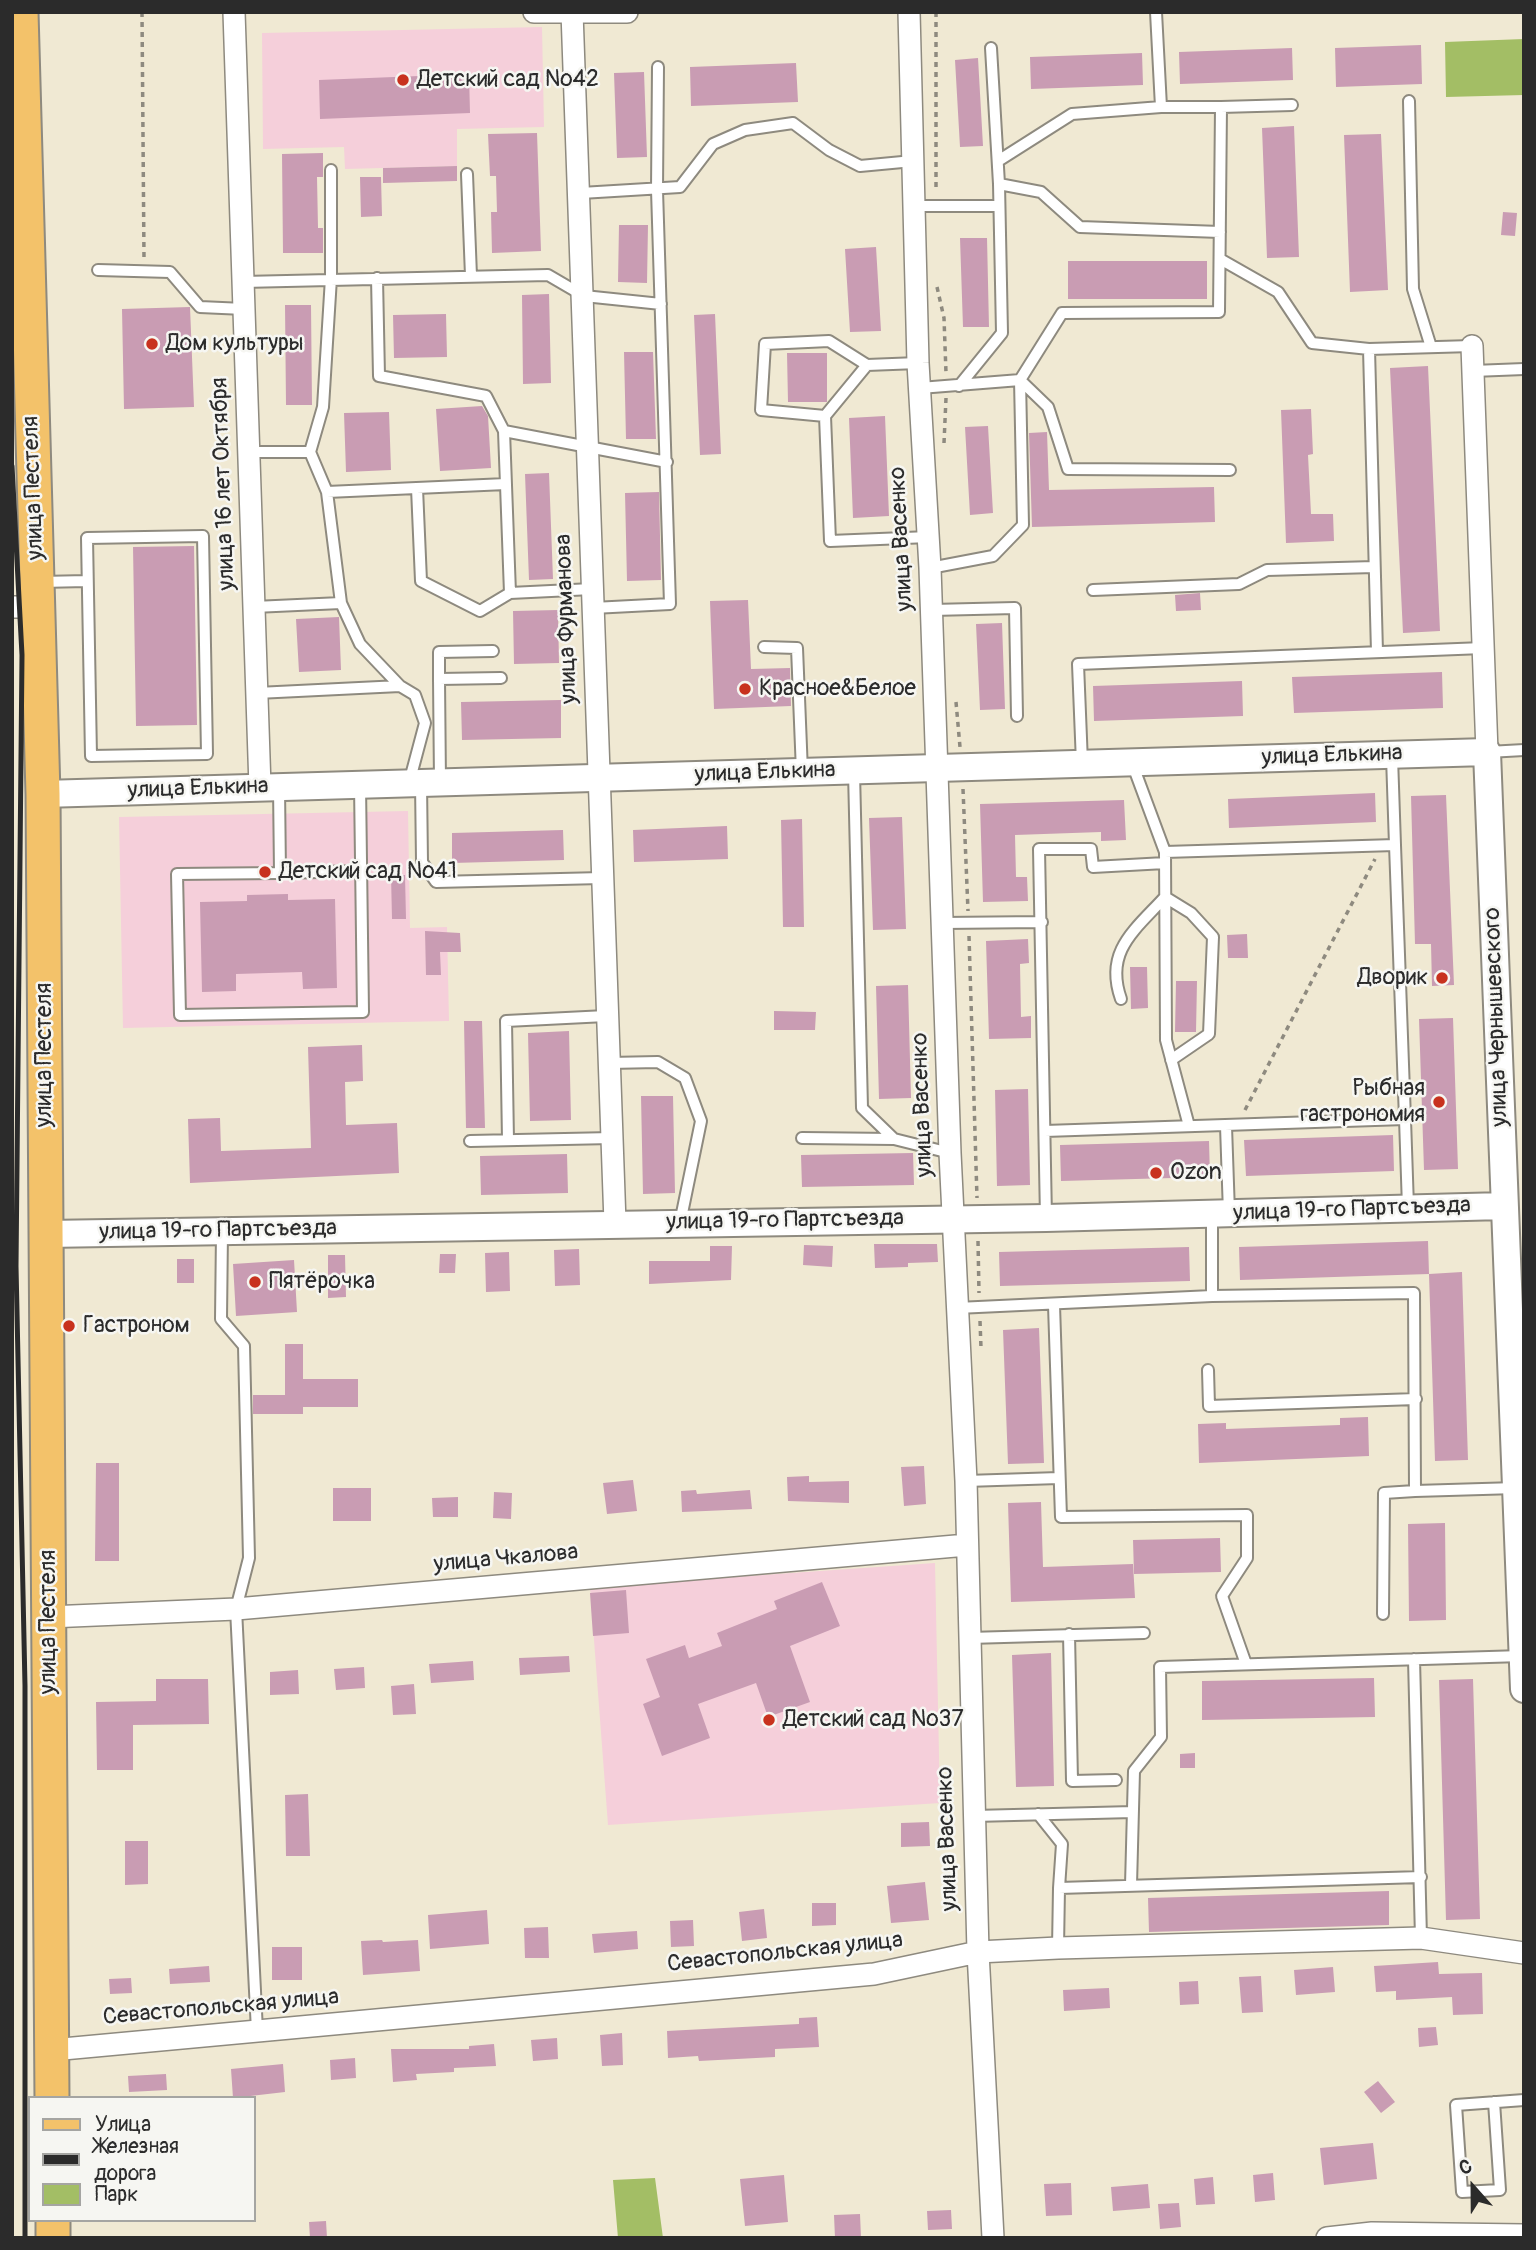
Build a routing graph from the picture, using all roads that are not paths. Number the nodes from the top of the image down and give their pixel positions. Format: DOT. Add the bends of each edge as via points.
graph roads {
  1 [pos="21,12"];
  2 [pos="234,12"];
  3 [pos="534,12"];
  4 [pos="572,12"];
  5 [pos="627,12"];
  6 [pos="909,12"];
  7 [pos="1156,12"];
  8 [pos="991,48"];
  9 [pos="658,67"];
  10 [pos="1409,101"];
  11 [pos="1292,105"];
  12 [pos="1161,107"];
  13 [pos="1221,107"];
  14 [pos="913,161"];
  15 [pos="998,161"];
  16 [pos="331,170"];
  17 [pos="467,174"];
  18 [pos="999,184"];
  19 [pos="657,190"];
  20 [pos="581,193"];
  21 [pos="914,206"];
  22 [pos="998,206"];
  23 [pos="1220,232"];
  24 [pos="1220,260"];
  25 [pos="99,270"];
  26 [pos="471,276"];
  27 [pos="331,278"];
  28 [pos="377,278"];
  29 [pos="243,282"];
  30 [pos="584,296"];
  31 [pos="661,304"];
  32 [pos="244,309"];
  33 [pos="1472,346"];
  34 [pos="1432,347"];
  35 [pos="1369,349"];
  36 [pos="918,363"];
  37 [pos="867,365"];
  38 [pos="1524,369"];
  39 [pos="1473,371"];
  40 [pos="1020,380"];
  41 [pos="958,386"];
  42 [pos="920,388"];
  43 [pos="825,416"];
  44 [pos="504,431"];
  45 [pos="588,446"];
  46 [pos="249,452"];
  47 [pos="310,452"];
  48 [pos="667,462"];
  49 [pos="1230,470"];
  50 [pos="506,484"];
  51 [pos="417,488"];
  52 [pos="327,492"];
  53 [pos="929,537"];
  54 [pos="1374,567"];
  55 [pos="930,568"];
  56 [pos="87,581"];
  57 [pos="1093,590"];
  58 [pos="510,593"];
  59 [pos="592,598"];
  60 [pos="29,599"];
  61 [pos="341,603"];
  62 [pos="254,607"];
  63 [pos="932,610"];
  64 [pos="764,647"];
  65 [pos="1483,648"];
  66 [pos="493,651"];
  67 [pos="1377,652"];
  68 [pos="501,678"];
  69 [pos="439,679"];
  70 [pos="400,686"];
  71 [pos="257,693"];
  72 [pos="1017,716"];
  73 [pos="1524,750"];
  74 [pos="1487,752"];
  75 [pos="1392,754"];
  76 [pos="1131,762"];
  77 [pos="1082,763"];
  78 [pos="949,767"];
  79 [pos="854,770"];
  80 [pos="802,772"];
  81 [pos="600,777"];
  82 [pos="424,783"];
  83 [pos="360,785"];
  84 [pos="269,787"];
  85 [pos="43,794"];
  86 [pos="1395,845"];
  87 [pos="1165,858"];
  88 [pos="360,871"];
  89 [pos="280,873"];
  90 [pos="602,878"];
  91 [pos="1165,898"];
  92 [pos="1042,922"];
  93 [pos="942,923"];
  94 [pos="1121,999"];
  95 [pos="606,1016"];
  96 [pos="1171,1060"];
  97 [pos="609,1063"];
  98 [pos="1405,1119"];
  99 [pos="1232,1125"];
  100 [pos="1189,1126"];
  101 [pos="1045,1131"];
  102 [pos="612,1138"];
  103 [pos="802,1138"];
  104 [pos="894,1139"];
  105 [pos="508,1140"];
  106 [pos="470,1141"];
  107 [pos="950,1153"];
  108 [pos="1514,1205"];
  109 [pos="1408,1208"];
  110 [pos="1221,1213"];
  111 [pos="966,1218"];
  112 [pos="1046,1218"];
  113 [pos="615,1223"];
  114 [pos="680,1223"];
  115 [pos="222,1232"];
  116 [pos="46,1234"];
  117 [pos="1212,1296"];
  118 [pos="1054,1305"];
  119 [pos="957,1308"];
  120 [pos="1208,1370"];
  121 [pos="1416,1399"];
  122 [pos="1059,1478"];
  123 [pos="966,1480"];
  124 [pos="1516,1488"];
  125 [pos="1415,1491"];
  126 [pos="967,1545"];
  127 [pos="1521,1564"];
  128 [pos="236,1609"];
  129 [pos="1383,1614"];
  130 [pos="49,1617"];
  131 [pos="1144,1633"];
  132 [pos="1069,1634"];
  133 [pos="969,1638"];
  134 [pos="1522,1656"];
  135 [pos="1414,1659"];
  136 [pos="1246,1664"];
  137 [pos="1524,1689"];
  138 [pos="1116,1780"];
  139 [pos="1133,1812"];
  140 [pos="1038,1814"];
  141 [pos="974,1816"];
  142 [pos="1420,1877"];
  143 [pos="1131,1885"];
  144 [pos="1059,1888"];
  145 [pos="1421,1938"];
  146 [pos="1058,1948"];
  147 [pos="978,1952"];
  148 [pos="1524,1953"];
  149 [pos="257,2031"];
  150 [pos="52,2050"];
  151 [pos="52,2096"];
  152 [pos="1524,2100"];
  153 [pos="1494,2102"];
  154 [pos="1524,2235"];
  155 [pos="993,2238"];
  156 [pos="1327,2238"];
  1 -- 60 [label="main road, улица Пестеля"];
  2 -- 29 [label="street, улица 16 лет Октября"];
  3 -- 4 [label="street"];
  4 -- 5 [label="street"];
  4 -- 20 [label="street, улица Фурманова"];
  6 -- 14 [label="street, улица Васенко"];
  7 -- 12 [label="lane"];
  8 -- 15 [label="lane"];
  9 -- 19 [label="lane"];
  10 -- 34 [label="lane" via="1413,289"];
  11 -- 13 [label="lane"];
  12 -- 13 [label="lane"];
  12 -- 15 [label="lane" via="1072,114"];
  13 -- 23 [label="lane"];
  14 -- 19 [label="lane" via="860,166 793,123 745,130 713,144 680,187"];
  14 -- 21 [label="street, улица Васенко"];
  15 -- 18 [label="lane"];
  16 -- 27 [label="lane"];
  17 -- 26 [label="lane"];
  18 -- 22 [label="lane"];
  18 -- 23 [label="lane" via="1041,191 1080,227"];
  19 -- 20 [label="lane"];
  19 -- 31 [label="lane"];
  20 -- 30 [label="street, улица Фурманова"];
  21 -- 22 [label="lane"];
  21 -- 36 [label="street, улица Васенко"];
  22 -- 41 [label="lane" via="1002,333"];
  23 -- 24 [label="lane"];
  24 -- 35 [label="lane" via="1278,292 1312,343"];
  24 -- 40 [label="lane" via="1219,312 1062,313"];
  25 -- 32 [label="lane" via="170,272 200,307"];
  26 -- 28 [label="lane"];
  26 -- 30 [label="lane" via="548,275"];
  27 -- 28 [label="lane"];
  27 -- 29 [label="lane"];
  27 -- 47 [label="lane" via="323,407"];
  28 -- 44 [label="lane" via="379,376 486,396"];
  29 -- 32 [label="street, улица 16 лет Октября"];
  30 -- 31 [label="lane"];
  30 -- 45 [label="street, улица Фурманова"];
  31 -- 48 [label="lane"];
  32 -- 46 [label="street, улица 16 лет Октября"];
  33 -- 34 [label="lane"];
  33 -- 39 [label="street, улица Чернышевского"];
  34 -- 35 [label="lane"];
  35 -- 54 [label="lane"];
  36 -- 37 [label="lane"];
  36 -- 42 [label="street, улица Васенко"];
  37 -- 43 [label="lane"];
  37 -- 43 [label="lane" via="829,341 765,344 761,410"];
  38 -- 39 [label="lane"];
  39 -- 65 [label="street, улица Чернышевского"];
  40 -- 41 [label="lane"];
  40 -- 49 [label="lane" via="1048,407 1068,469"];
  40 -- 55 [label="lane" via="1023,525 993,556"];
  41 -- 42 [label="lane"];
  42 -- 53 [label="street, улица Васенко"];
  43 -- 53 [label="lane" via="830,541"];
  44 -- 45 [label="lane"];
  44 -- 50 [label="lane"];
  45 -- 48 [label="lane"];
  45 -- 59 [label="street, улица Фурманова"];
  46 -- 47 [label="lane"];
  46 -- 62 [label="street, улица 16 лет Октября"];
  47 -- 52 [label="lane"];
  48 -- 59 [label="lane" via="670,604"];
  50 -- 51 [label="lane"];
  50 -- 58 [label="lane"];
  51 -- 52 [label="lane"];
  51 -- 58 [label="lane" via="421,581 480,611"];
  52 -- 61 [label="lane"];
  53 -- 55 [label="street, улица Васенко"];
  54 -- 57 [label="lane" via="1267,570 1239,584"];
  54 -- 67 [label="lane"];
  55 -- 63 [label="street, улица Васенко"];
  56 -- 56 [label="lane" via="86,538 203,536 207,754 91,756"];
  56 -- 60 [label="lane"];
  58 -- 59 [label="lane"];
  59 -- 81 [label="street, улица Фурманова"];
  60 -- 85 [label="main road, улица Пестеля"];
  61 -- 62 [label="lane"];
  61 -- 70 [label="lane" via="360,645"];
  62 -- 71 [label="street, улица 16 лет Октября"];
  63 -- 72 [label="lane" via="1015,608"];
  63 -- 78 [label="street, улица Васенко"];
  64 -- 80 [label="lane" via="797,648"];
  65 -- 67 [label="lane"];
  65 -- 74 [label="street, улица Чернышевского"];
  66 -- 69 [label="lane" via="439,652"];
  67 -- 77 [label="lane" via="1078,664"];
  68 -- 69 [label="lane"];
  69 -- 82 [label="lane"];
  70 -- 71 [label="lane"];
  70 -- 82 [label="lane" via="415,695 425,723"];
  71 -- 84 [label="street, улица 16 лет Октября"];
  73 -- 74 [label="lane"];
  74 -- 75 [label="street, улица Елькина"];
  74 -- 108 [label="street, улица Чернышевского"];
  75 -- 76 [label="street, улица Елькина"];
  75 -- 86 [label="lane"];
  76 -- 77 [label="street, улица Елькина"];
  76 -- 87 [label="lane"];
  77 -- 78 [label="street, улица Елькина"];
  78 -- 79 [label="street, улица Елькина"];
  78 -- 93 [label="street, улица Васенко"];
  79 -- 80 [label="street, улица Елькина"];
  79 -- 104 [label="lane" via="862,1108"];
  80 -- 81 [label="street, улица Елькина"];
  81 -- 82 [label="street, улица Елькина"];
  81 -- 90 [label="street, улица Фурманова"];
  82 -- 83 [label="street, улица Елькина"];
  82 -- 90 [label="lane" via="422,862 436,882"];
  83 -- 84 [label="street, улица Елькина"];
  83 -- 88 [label="lane"];
  84 -- 85 [label="street, улица Елькина"];
  84 -- 89 [label="lane"];
  85 -- 116 [label="main road, улица Пестеля"];
  86 -- 87 [label="lane"];
  86 -- 98 [label="lane"];
  87 -- 91 [label="lane"];
  87 -- 92 [label="lane" via="1093,867 1091,849 1039,849"];
  88 -- 89 [label="lane"];
  88 -- 89 [label="lane" via="363,1012 180,1015 177,874"];
  90 -- 95 [label="street, улица Фурманова"];
  91 -- 94 [label="lane" via="1121,945 1114,979"];
  91 -- 96 [label="lane" via="1166,1040"];
  91 -- 96 [label="lane" via="1191,913 1213,937 1209,1034"];
  92 -- 93 [label="lane"];
  92 -- 101 [label="lane"];
  93 -- 107 [label="street, улица Васенко"];
  95 -- 97 [label="street, улица Фурманова"];
  95 -- 105 [label="lane" via="506,1021"];
  96 -- 100 [label="lane"];
  97 -- 102 [label="street, улица Фурманова"];
  97 -- 114 [label="lane" via="658,1062 685,1078 701,1121"];
  98 -- 99 [label="lane"];
  98 -- 109 [label="lane"];
  99 -- 100 [label="lane"];
  99 -- 110 [label="lane"];
  100 -- 101 [label="lane"];
  101 -- 112 [label="lane"];
  102 -- 105 [label="lane"];
  102 -- 113 [label="street, улица Фурманова"];
  103 -- 104 [label="lane"];
  104 -- 107 [label="lane"];
  105 -- 106 [label="lane"];
  107 -- 111 [label="street, улица Васенко"];
  108 -- 109 [label="street, улица 19-го Партсъезда"];
  108 -- 124 [label="street, улица Чернышевского"];
  109 -- 110 [label="street, улица 19-го Партсъезда"];
  110 -- 112 [label="street, улица 19-го Партсъезда"];
  110 -- 117 [label="lane"];
  111 -- 112 [label="street, улица 19-го Партсъезда"];
  111 -- 114 [label="street, улица 19-го Партсъезда"];
  111 -- 119 [label="street, улица Васенко"];
  113 -- 114 [label="street, улица 19-го Партсъезда"];
  113 -- 115 [label="street, улица 19-го Партсъезда"];
  115 -- 116 [label="street, улица 19-го Партсъезда"];
  115 -- 128 [label="lane" via="221,1319 244,1346 248,1558"];
  116 -- 130 [label="main road, улица Пестеля"];
  117 -- 118 [label="lane"];
  117 -- 121 [label="lane" via="1414,1293"];
  118 -- 119 [label="lane"];
  118 -- 122 [label="lane"];
  119 -- 123 [label="street, улица Васенко"];
  120 -- 121 [label="lane" via="1209,1406"];
  121 -- 125 [label="lane"];
  122 -- 123 [label="lane"];
  122 -- 136 [label="lane" via="1061,1517 1247,1515 1247,1559 1222,1596"];
  123 -- 126 [label="street, улица Васенко"];
  124 -- 125 [label="lane"];
  124 -- 127 [label="street, улица Чернышевского"];
  125 -- 129 [label="lane" via="1384,1493"];
  126 -- 128 [label="street, улица Чкалова"];
  126 -- 133 [label="street, улица Васенко"];
  127 -- 134 [label="street, улица Чернышевского"];
  128 -- 130 [label="street, улица Чкалова"];
  128 -- 149 [label="lane"];
  130 -- 150 [label="main road, улица Пестеля"];
  131 -- 132 [label="lane"];
  132 -- 133 [label="lane"];
  132 -- 138 [label="lane" via="1072,1781"];
  133 -- 141 [label="street, улица Васенко"];
  134 -- 135 [label="lane"];
  134 -- 137 [label="street, улица Чернышевского"];
  135 -- 136 [label="lane"];
  135 -- 142 [label="lane"];
  136 -- 139 [label="lane" via="1160,1667 1161,1737 1134,1771"];
  139 -- 140 [label="lane"];
  139 -- 143 [label="lane"];
  140 -- 141 [label="lane"];
  140 -- 144 [label="lane" via="1062,1844"];
  141 -- 147 [label="street, улица Васенко"];
  142 -- 143 [label="lane"];
  142 -- 145 [label="lane"];
  143 -- 144 [label="lane"];
  144 -- 146 [label="lane"];
  145 -- 146 [label="street, Севастопольская улица"];
  145 -- 148 [label="street, Севастопольская улица"];
  146 -- 147 [label="street, Севастопольская улица"];
  147 -- 149 [label="street, Севастопольская улица" via="874,1973"];
  147 -- 155 [label="street, улица Васенко"];
  149 -- 150 [label="street, Севастопольская улица"];
  150 -- 151 [label="main road, улица Пестеля"];
  152 -- 153 [label="lane"];
  153 -- 153 [label="lane" via="1456,2105 1462,2192 1500,2190"];
  154 -- 156 [label="street" via="1372,2233"];
}
